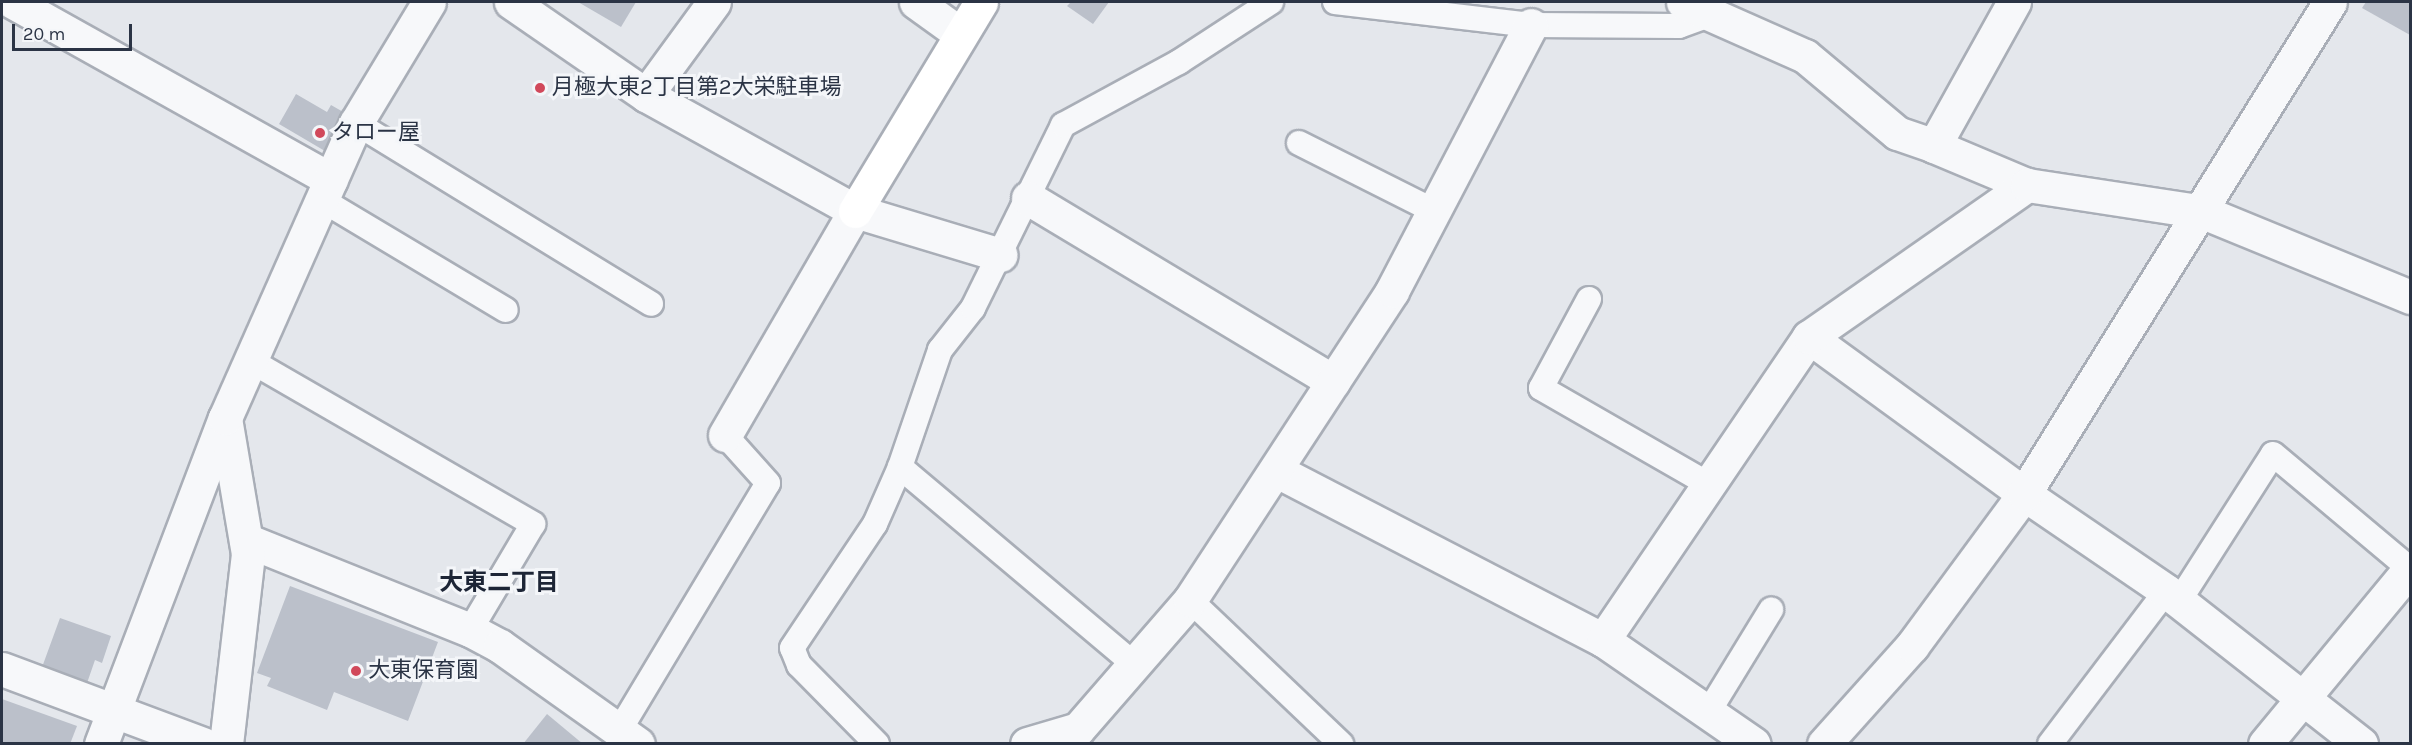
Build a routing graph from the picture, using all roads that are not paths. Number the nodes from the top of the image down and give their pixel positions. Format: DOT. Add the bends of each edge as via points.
graph roads {
  1 [pos="13,2"];
  2 [pos="429,2"];
  3 [pos="512,2"];
  4 [pos="714,2"];
  5 [pos="916,2"];
  6 [pos="981,2"];
  7 [pos="1271,2"];
  8 [pos="1335,2"];
  9 [pos="2014,2"];
  10 [pos="2330,2"];
  11 [pos="1695,8"];
  12 [pos="1531,25"];
  13 [pos="959,33"];
  14 [pos="646,95"];
  15 [pos="356,123"];
  16 [pos="1299,143"];
  17 [pos="1934,146"];
  18 [pos="2027,185"];
  19 [pos="326,190"];
  20 [pos="1028,198"];
  21 [pos="855,211"];
  22 [pos="1434,211"];
  23 [pos="2203,212"];
  24 [pos="1000,255"];
  25 [pos="2410,297"];
  26 [pos="1588,299"];
  27 [pos="651,304"];
  28 [pos="506,310"];
  29 [pos="1809,337"];
  30 [pos="251,361"];
  31 [pos="1333,381"];
  32 [pos="225,418"];
  33 [pos="725,435"];
  34 [pos="900,467"];
  35 [pos="1277,471"];
  36 [pos="1706,483"];
  37 [pos="2024,495"];
  38 [pos="246,540"];
  39 [pos="2410,569"];
  40 [pos="2172,596"];
  41 [pos="1190,600"];
  42 [pos="1771,610"];
  43 [pos="470,630"];
  44 [pos="1603,640"];
  45 [pos="1134,664"];
  46 [pos="2,669"];
  47 [pos="2304,697"];
  48 [pos="114,709"];
  49 [pos="1709,711"];
  50 [pos="1086,736"];
  51 [pos="629,737"];
  52 [pos="1831,742"];
  53 [pos="101,744"];
  54 [pos="203,744"];
  55 [pos="225,744"];
  56 [pos="877,744"];
  57 [pos="1028,744"];
  58 [pos="1341,744"];
  59 [pos="1754,744"];
  60 [pos="2050,744"];
  61 [pos="2265,744"];
  62 [pos="2361,744"];
  1 -- 19 [label="street"];
  2 -- 15 [label="street"];
  3 -- 14 [label="street"];
  4 -- 14 [label="street"];
  5 -- 13 [label="street"];
  6 -- 13 [label="street"];
  7 -- 20 [label="lane" via="1179,62 1063,125"];
  8 -- 12 [label="lane"];
  9 -- 17 [label="street"];
  10 -- 23 [label="street"];
  11 -- 12 [label="lane" via="1679,26"];
  11 -- 17 [label="street" via="1805,56 1897,133"];
  12 -- 22 [label="street"];
  13 -- 21 [label="street"];
  14 -- 21 [label="street"];
  15 -- 19 [label="street"];
  15 -- 27 [label="lane"];
  16 -- 22 [label="lane"];
  17 -- 18 [label="street"];
  18 -- 23 [label="street"];
  18 -- 29 [label="street"];
  19 -- 28 [label="lane"];
  19 -- 30 [label="street"];
  20 -- 24 [label="lane"];
  20 -- 31 [label="street"];
  21 -- 24 [label="street"];
  21 -- 33 [label="street"];
  22 -- 31 [label="street" via="1392,291"];
  23 -- 25 [label="street"];
  23 -- 37 [label="street"];
  24 -- 34 [label="lane" via="973,308 940,350"];
  26 -- 36 [label="lane" via="1541,388"];
  29 -- 36 [label="street"];
  29 -- 37 [label="street"];
  30 -- 32 [label="street"];
  30 -- 43 [label="lane" via="533,524"];
  31 -- 35 [label="street"];
  32 -- 38 [label="street"];
  32 -- 48 [label="street"];
  33 -- 51 [label="lane" via="768,483"];
  34 -- 45 [label="lane"];
  34 -- 56 [label="lane" via="875,524 792,648 799,665"];
  35 -- 41 [label="street"];
  35 -- 44 [label="street"];
  36 -- 44 [label="street"];
  37 -- 40 [label="street"];
  37 -- 52 [label="street" via="1912,646"];
  38 -- 43 [label="street"];
  38 -- 55 [label="street" via="248,554"];
  39 -- 40 [label="lane" via="2273,454"];
  39 -- 47 [label="street"];
  40 -- 47 [label="street"];
  40 -- 60 [label="lane"];
  41 -- 45 [label="street"];
  41 -- 58 [label="lane"];
  42 -- 49 [label="lane"];
  43 -- 51 [label="street" via="500,646"];
  44 -- 49 [label="street"];
  45 -- 50 [label="street"];
  46 -- 48 [label="street"];
  47 -- 61 [label="street"];
  47 -- 62 [label="street"];
  48 -- 53 [label="street"];
  48 -- 54 [label="street"];
  49 -- 59 [label="street"];
  50 -- 57 [label="street"];
}
